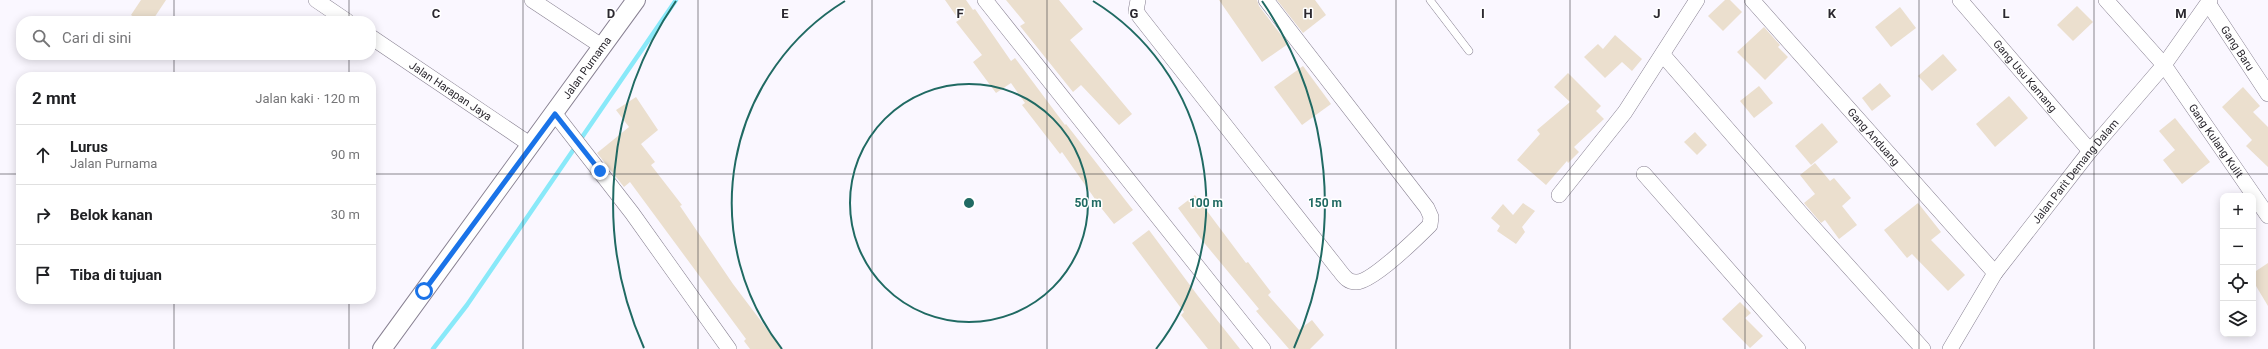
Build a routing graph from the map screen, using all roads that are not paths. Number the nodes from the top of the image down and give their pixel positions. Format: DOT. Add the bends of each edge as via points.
graph roads {
  1 [pos="316,0"];
  2 [pos="532,0"];
  3 [pos="636,0"];
  4 [pos="985,0"];
  5 [pos="1138,0"];
  6 [pos="1266,0"];
  7 [pos="1430,0"];
  8 [pos="1697,0"];
  9 [pos="1752,0"];
  10 [pos="1960,0"];
  11 [pos="2106,0"];
  12 [pos="2209,2"];
  13 [pos="340,16"];
  14 [pos="376,40"];
  15 [pos="603,46"];
  16 [pos="1469,51"];
  17 [pos="1663,55"];
  18 [pos="2164,65"];
  19 [pos="2268,94"];
  20 [pos="555,114"];
  21 [pos="531,145"];
  22 [pos="2090,151"];
  23 [pos="1644,174"];
  24 [pos="1559,196"];
  25 [pos="2268,216"];
  26 [pos="1995,273"];
  27 [pos="382,349"];
  28 [pos="729,349"];
  29 [pos="1263,349"];
  30 [pos="1798,349"];
  31 [pos="1923,349"];
  32 [pos="1950,349"];
  1 -- 13 [label="street"];
  2 -- 15 [label="street"];
  3 -- 15 [label="street, Jalan Purnama"];
  4 -- 29 [label="street"];
  5 -- 6 [label="street" via="1136,11 1140,17 1338,270 1347,280 1357,282 1368,278 1402,251 1430,225 1431,217 1427,208"];
  7 -- 16 [label="lane"];
  8 -- 17 [label="street"];
  9 -- 26 [label="street, Gang Anduang"];
  10 -- 22 [label="street, Gang Usu Kamang"];
  11 -- 18 [label="street, Gang Kulang Kulit"];
  12 -- 18 [label="street, Jalan Parit Demang Dalam"];
  12 -- 19 [label="street, Gang Baru"];
  14 -- 21 [label="street, Jalan Harapan Jaya"];
  15 -- 20 [label="street, Jalan Purnama"];
  17 -- 24 [label="street" via="1625,112"];
  17 -- 31 [label="street" via="1802,216"];
  18 -- 22 [label="street, Jalan Parit Demang Dalam"];
  18 -- 25 [label="street, Gang Kulang Kulit"];
  20 -- 21 [label="street, Jalan Purnama"];
  20 -- 28 [label="street" via="632,213"];
  21 -- 27 [label="street, Jalan Purnama"];
  22 -- 26 [label="street, Jalan Parit Demang Dalam"];
  23 -- 30 [label="street"];
  26 -- 32 [label="street, Jalan Parit Demang Dalam"];
}
